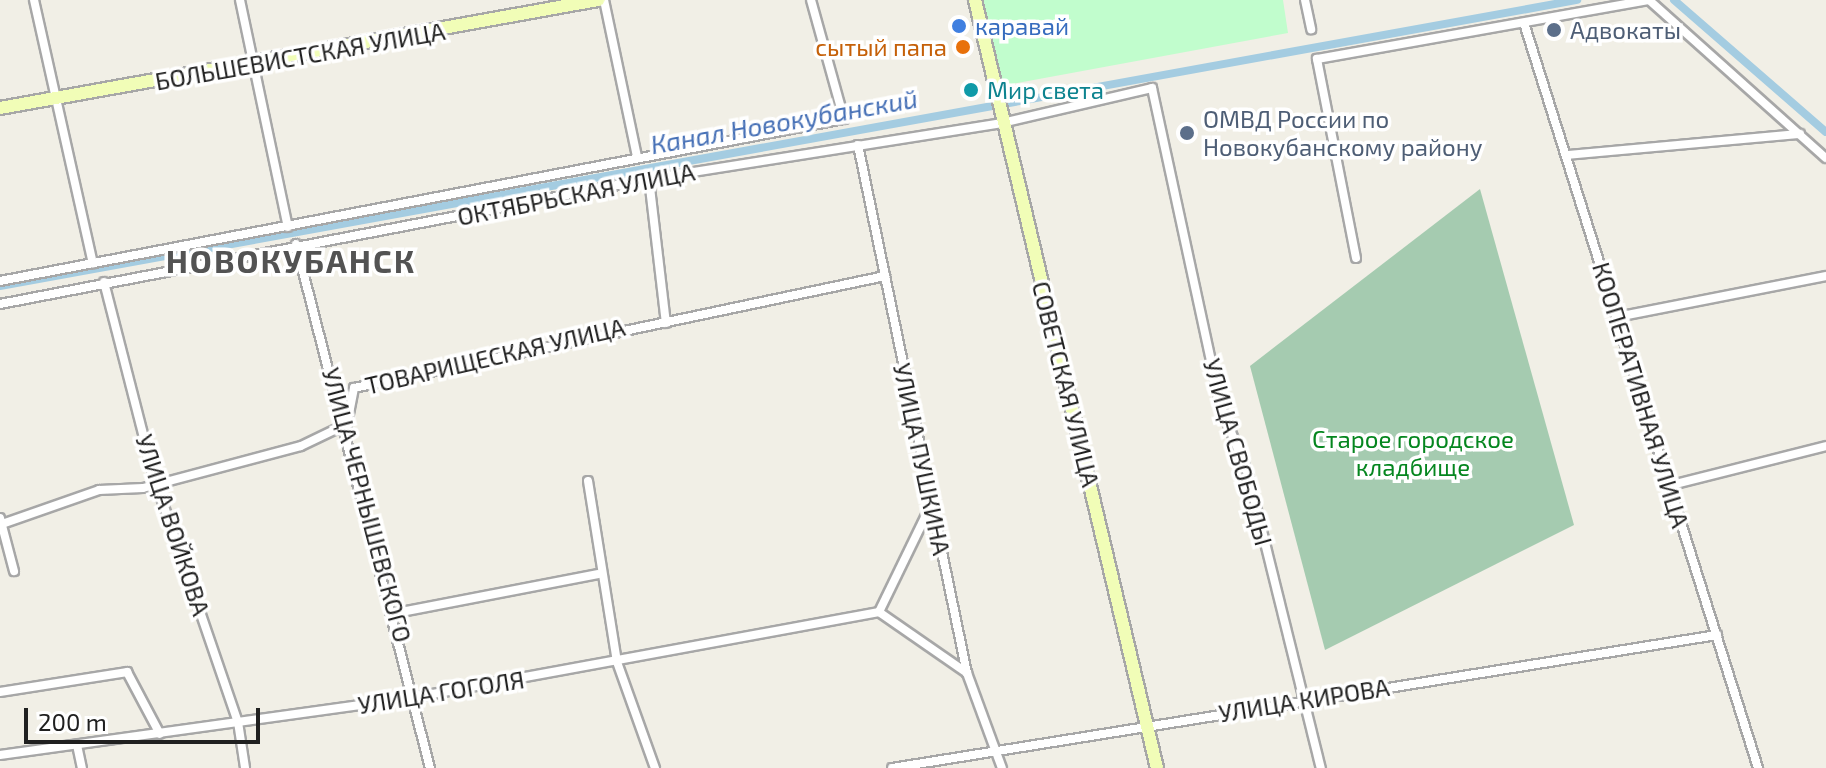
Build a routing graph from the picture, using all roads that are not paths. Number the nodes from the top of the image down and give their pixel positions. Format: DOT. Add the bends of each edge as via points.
graph roads {
  1 [pos="34,0"];
  2 [pos="240,0"];
  3 [pos="601,0"];
  4 [pos="811,0"];
  5 [pos="975,0"];
  6 [pos="1305,0"];
  7 [pos="1524,23"];
  8 [pos="1311,29"];
  9 [pos="257,66"];
  10 [pos="1152,88"];
  11 [pos="58,97"];
  12 [pos="0,108"];
  13 [pos="1002,123"];
  14 [pos="1800,134"];
  15 [pos="858,145"];
  16 [pos="1567,155"];
  17 [pos="637,157"];
  18 [pos="1826,158"];
  19 [pos="649,179"];
  20 [pos="288,227"];
  21 [pos="296,245"];
  22 [pos="1356,258"];
  23 [pos="93,263"];
  24 [pos="885,276"];
  25 [pos="1826,276"];
  26 [pos="0,281"];
  27 [pos="104,282"];
  28 [pos="0,304"];
  29 [pos="1617,317"];
  30 [pos="666,323"];
  31 [pos="347,424"];
  32 [pos="1826,446"];
  33 [pos="155,480"];
  34 [pos="588,481"];
  35 [pos="1668,486"];
  36 [pos="930,507"];
  37 [pos="1,521"];
  38 [pos="14,571"];
  39 [pos="598,574"];
  40 [pos="879,612"];
  41 [pos="396,613"];
  42 [pos="1717,635"];
  43 [pos="617,662"];
  44 [pos="967,673"];
  45 [pos="0,692"];
  46 [pos="416,697"];
  47 [pos="1304,700"];
  48 [pos="238,722"];
  49 [pos="1146,725"];
  50 [pos="160,734"];
  51 [pos="77,745"];
  52 [pos="997,750"];
  53 [pos="0,755"];
  54 [pos="82,768"];
  55 [pos="245,768"];
  56 [pos="430,768"];
  57 [pos="655,768"];
  58 [pos="892,768"];
  59 [pos="1002,768"];
  60 [pos="1157,768"];
  61 [pos="1321,768"];
  62 [pos="1758,768"];
  1 -- 11 [label="street"];
  2 -- 9 [label="street"];
  3 -- 9 [label="main road, БОЛЬШЕВИСТСКАЯ УЛИЦА"];
  3 -- 17 [label="street"];
  4 -- 17 [label="street, ОКТЯБРЬСКАЯ УЛИЦА" via="844,119"];
  5 -- 13 [label="main road, СОВЕТСКАЯ УЛИЦА"];
  6 -- 8 [label="street"];
  7 -- 14 [label="street" via="1649,0"];
  7 -- 16 [label="street, КООПЕРАТИВНАЯ УЛИЦА"];
  7 -- 22 [label="street" via="1317,59"];
  9 -- 11 [label="main road, БОЛЬШЕВИСТСКАЯ УЛИЦА"];
  9 -- 20 [label="street"];
  10 -- 13 [label="street, ОКТЯБРЬСКАЯ УЛИЦА"];
  10 -- 47 [label="street, УЛИЦА СВОБОДЫ" via="1221,407 1248,474"];
  11 -- 12 [label="main road, БОЛЬШЕВИСТСКАЯ УЛИЦА"];
  11 -- 23 [label="street"];
  13 -- 15 [label="street, ОКТЯБРЬСКАЯ УЛИЦА"];
  13 -- 49 [label="main road, СОВЕТСКАЯ УЛИЦА"];
  14 -- 16 [label="street"];
  14 -- 18 [label="street"];
  15 -- 19 [label="street, ОКТЯБРЬСКАЯ УЛИЦА"];
  15 -- 24 [label="street, УЛИЦА ПУШКИНА"];
  16 -- 29 [label="street, КООПЕРАТИВНАЯ УЛИЦА"];
  17 -- 20 [label="street, ОКТЯБРЬСКАЯ УЛИЦА"];
  19 -- 21 [label="street, ОКТЯБРЬСКАЯ УЛИЦА"];
  19 -- 30 [label="street"];
  20 -- 23 [label="street, ОКТЯБРЬСКАЯ УЛИЦА"];
  21 -- 27 [label="street, ОКТЯБРЬСКАЯ УЛИЦА"];
  21 -- 31 [label="street, УЛИЦА ЧЕРНЫШЕВСКОГО"];
  23 -- 26 [label="street, ОКТЯБРЬСКАЯ УЛИЦА"];
  24 -- 30 [label="street, ТОВАРИЩЕСКАЯ УЛИЦА"];
  24 -- 36 [label="street, УЛИЦА ПУШКИНА"];
  25 -- 29 [label="street"];
  27 -- 28 [label="street, ОКТЯБРЬСКАЯ УЛИЦА"];
  27 -- 33 [label="street, УЛИЦА ВОЙКОВА"];
  29 -- 35 [label="street, КООПЕРАТИВНАЯ УЛИЦА"];
  30 -- 31 [label="street, ТОВАРИЩЕСКАЯ УЛИЦА" via="640,323 354,388"];
  31 -- 33 [label="street, ТОВАРИЩЕСКАЯ УЛИЦА" via="301,446"];
  31 -- 41 [label="street, УЛИЦА ЧЕРНЫШЕВСКОГО"];
  32 -- 35 [label="street"];
  33 -- 37 [label="street, ТОВАРИЩЕСКАЯ УЛИЦА" via="99,490"];
  33 -- 48 [label="street, УЛИЦА ВОЙКОВА"];
  34 -- 39 [label="street"];
  35 -- 42 [label="street, КООПЕРАТИВНАЯ УЛИЦА"];
  36 -- 40 [label="street"];
  36 -- 44 [label="street, УЛИЦА ПУШКИНА"];
  37 -- 38 [label="street"];
  39 -- 41 [label="street"];
  39 -- 43 [label="street"];
  40 -- 43 [label="street, УЛИЦА ГОГОЛЯ"];
  40 -- 44 [label="street"];
  41 -- 46 [label="street, УЛИЦА ЧЕРНЫШЕВСКОГО"];
  42 -- 47 [label="street, УЛИЦА КИРОВА"];
  42 -- 62 [label="street, КООПЕРАТИВНАЯ УЛИЦА"];
  43 -- 46 [label="street, УЛИЦА ГОГОЛЯ"];
  43 -- 57 [label="street"];
  44 -- 52 [label="street, УЛИЦА ПУШКИНА"];
  45 -- 50 [label="street" via="127,672"];
  46 -- 48 [label="street, УЛИЦА ГОГОЛЯ"];
  46 -- 56 [label="street, УЛИЦА ЧЕРНЫШЕВСКОГО"];
  47 -- 49 [label="street, УЛИЦА КИРОВА"];
  47 -- 61 [label="street, УЛИЦА СВОБОДЫ"];
  48 -- 50 [label="street, УЛИЦА ГОГОЛЯ"];
  48 -- 55 [label="street, УЛИЦА ВОЙКОВА"];
  49 -- 52 [label="street, УЛИЦА КИРОВА"];
  49 -- 60 [label="main road, СОВЕТСКАЯ УЛИЦА"];
  50 -- 51 [label="street, УЛИЦА ГОГОЛЯ"];
  51 -- 53 [label="street, УЛИЦА ГОГОЛЯ"];
  51 -- 54 [label="street"];
  52 -- 58 [label="street, УЛИЦА КИРОВА"];
  52 -- 59 [label="street, УЛИЦА ПУШКИНА"];
}
